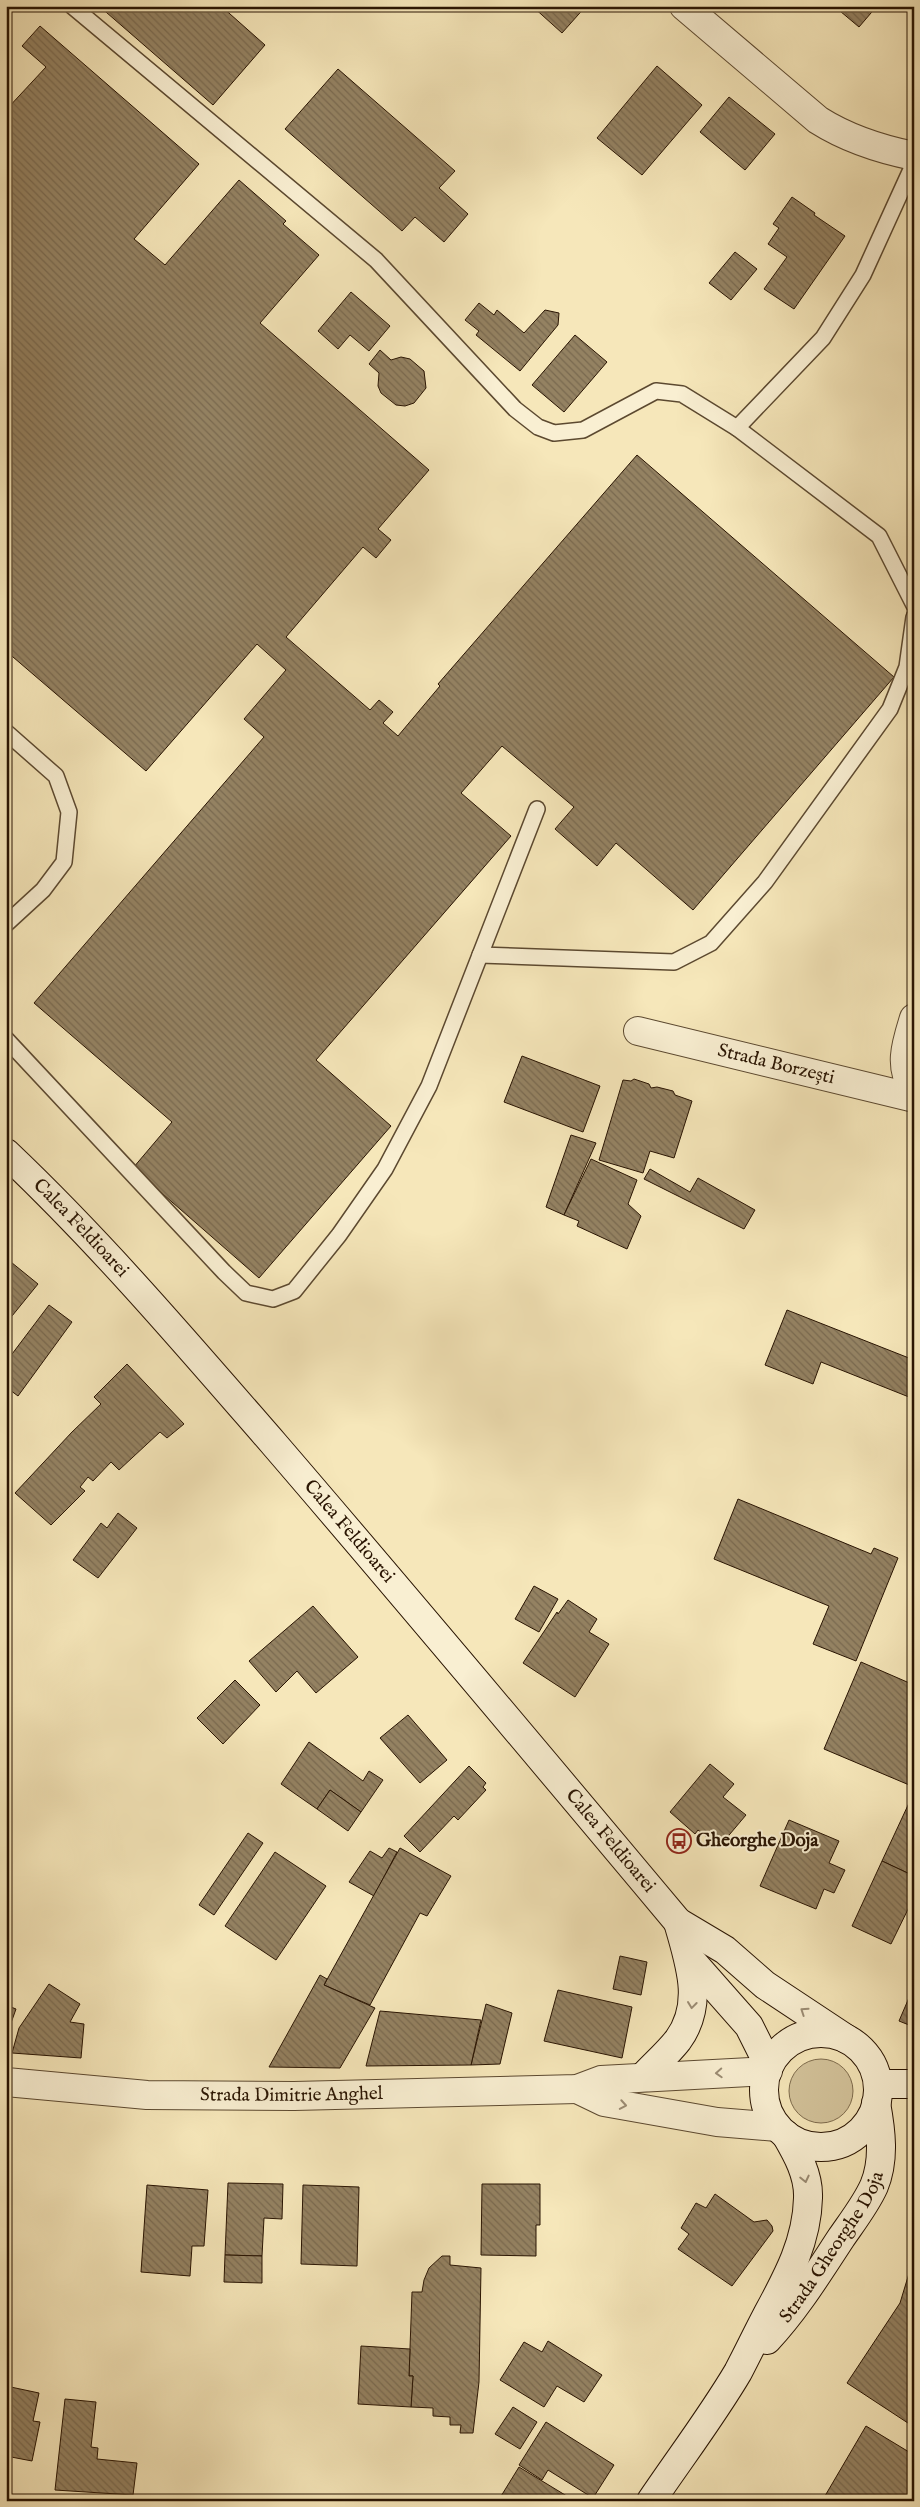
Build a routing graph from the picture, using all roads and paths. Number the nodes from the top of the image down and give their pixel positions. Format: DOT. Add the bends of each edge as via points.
graph roads {
  1 [pos="72,6"];
  2 [pos="684,6"];
  3 [pos="914,156"];
  4 [pos="914,163"];
  5 [pos="737,428"];
  6 [pos="914,605"];
  7 [pos="914,617"];
  8 [pos="6,732"];
  9 [pos="537,809"];
  10 [pos="6,924"];
  11 [pos="480,955"];
  12 [pos="914,1018"];
  13 [pos="638,1031"];
  14 [pos="6,1039"];
  15 [pos="914,1091"];
  16 [pos="914,1098"];
  17 [pos="6,1153"];
  18 [pos="678,1922"];
  19 [pos="688,1957"];
  20 [pos="845,2038"];
  21 [pos="768,2068"];
  22 [pos="643,2077"];
  23 [pos="6,2082"];
  24 [pos="914,2084"];
  25 [pos="577,2089"];
  26 [pos="877,2094"];
  27 [pos="782,2131"];
  28 [pos="737,2372"];
  29 [pos="651,2501"];
  1 -- 5 [label="lane" via="376,260 515,409 538,427 554,433 582,430 656,390 682,394"];
  2 -- 3 [label="main road" via="818,120 868,145"];
  4 -- 5 [label="lane" via="863,275 823,338"];
  5 -- 6 [label="lane" via="879,536"];
  7 -- 11 [label="lane" via="907,667 890,709 765,882 711,943 674,962"];
  8 -- 10 [label="lane" via="56,776 69,812 64,862 43,890"];
  9 -- 11 [label="lane"];
  11 -- 14 [label="lane" via="429,1086 385,1170 294,1291 273,1299 246,1293 224,1272"];
  12 -- 15 [label="main road" via="904,1062 906,1079"];
  13 -- 16 [label="main road, Strada Borzești"];
  17 -- 18 [label="main road, Calea Feldioarei" via="74,1218 135,1284 380,1567"];
  18 -- 19 [label="main road, Calea Feldioarei"];
  20 -- 18 [label="main road, Calea Feldioarei, one-way" via="765,1985 725,1950"];
  19 -- 21 [label="main road, Calea Feldioarei" via="749,2026"];
  19 -- 22 [label="main road, one-way" via="694,1982 692,2010 678,2040"];
  20 -- 21 [label="main road" via="816,2033 801,2037 783,2048"];
  20 -- 26 [label="main road" via="868,2057"];
  21 -- 22 [label="main road, Strada Dimitrie Anghel, one-way"];
  21 -- 27 [label="main road" via="766,2102 770,2117"];
  22 -- 25 [label="main road, Strada Dimitrie Anghel" via="601,2080"];
  23 -- 25 [label="main road, Strada Dimitrie Anghel" via="157,2095 294,2096"];
  24 -- 26 [label="main road"];
  25 -- 27 [label="main road, Strada Dimitrie Anghel, one-way" via="604,2102"];
  26 -- 27 [label="main road" via="872,2116 864,2128 840,2143 812,2146"];
  26 -- 28 [label="main road, Strada Gheorghe Doja" via="881,2156 874,2186 783,2323"];
  27 -- 28 [label="main road, Strada Gheorghe Doja, one-way" via="806,2178 806,2218 787,2279"];
  28 -- 29 [label="main road, Strada Gheorghe Doja"];
}
